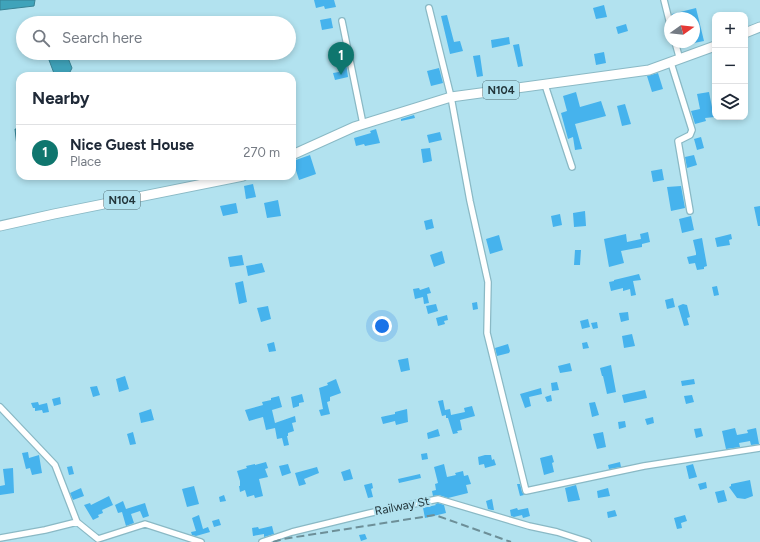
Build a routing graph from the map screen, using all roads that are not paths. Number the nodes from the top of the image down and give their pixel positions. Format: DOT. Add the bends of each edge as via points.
graph roads {
  1 [pos="664,0"];
  2 [pos="429,8"];
  3 [pos="667,12"];
  4 [pos="342,21"];
  5 [pos="760,27"];
  6 [pos="748,32"];
  7 [pos="712,47"];
  8 [pos="675,48"];
  9 [pos="675,61"];
  10 [pos="545,85"];
  11 [pos="451,97"];
  12 [pos="363,124"];
  13 [pos="296,153"];
  14 [pos="572,167"];
  15 [pos="225,180"];
  16 [pos="690,211"];
  17 [pos="0,226"];
  18 [pos="0,407"];
  19 [pos="760,448"];
  20 [pos="77,522"];
  21 [pos="0,538"];
  22 [pos="201,542"];
  23 [pos="262,542"];
  24 [pos="588,542"];
  1 -- 3 [label="street"];
  2 -- 11 [label="street"];
  4 -- 12 [label="street"];
  5 -- 6 [label="highway"];
  7 -- 9 [label="highway, N104"];
  8 -- 9 [label="street"];
  9 -- 10 [label="highway, N104" via="649,70"];
  9 -- 16 [label="street" via="692,130 690,135 678,141"];
  10 -- 11 [label="highway, N104"];
  10 -- 14 [label="street"];
  11 -- 12 [label="highway, N104"];
  11 -- 19 [label="street" via="488,282 487,332 526,491 637,467"];
  12 -- 13 [label="highway, N104"];
  15 -- 17 [label="highway, N104"];
  18 -- 20 [label="street" via="55,465"];
  20 -- 21 [label="street"];
  20 -- 22 [label="street" via="98,539 145,524"];
  23 -- 24 [label="street, Railway St" via="292,532 438,499"];
}
